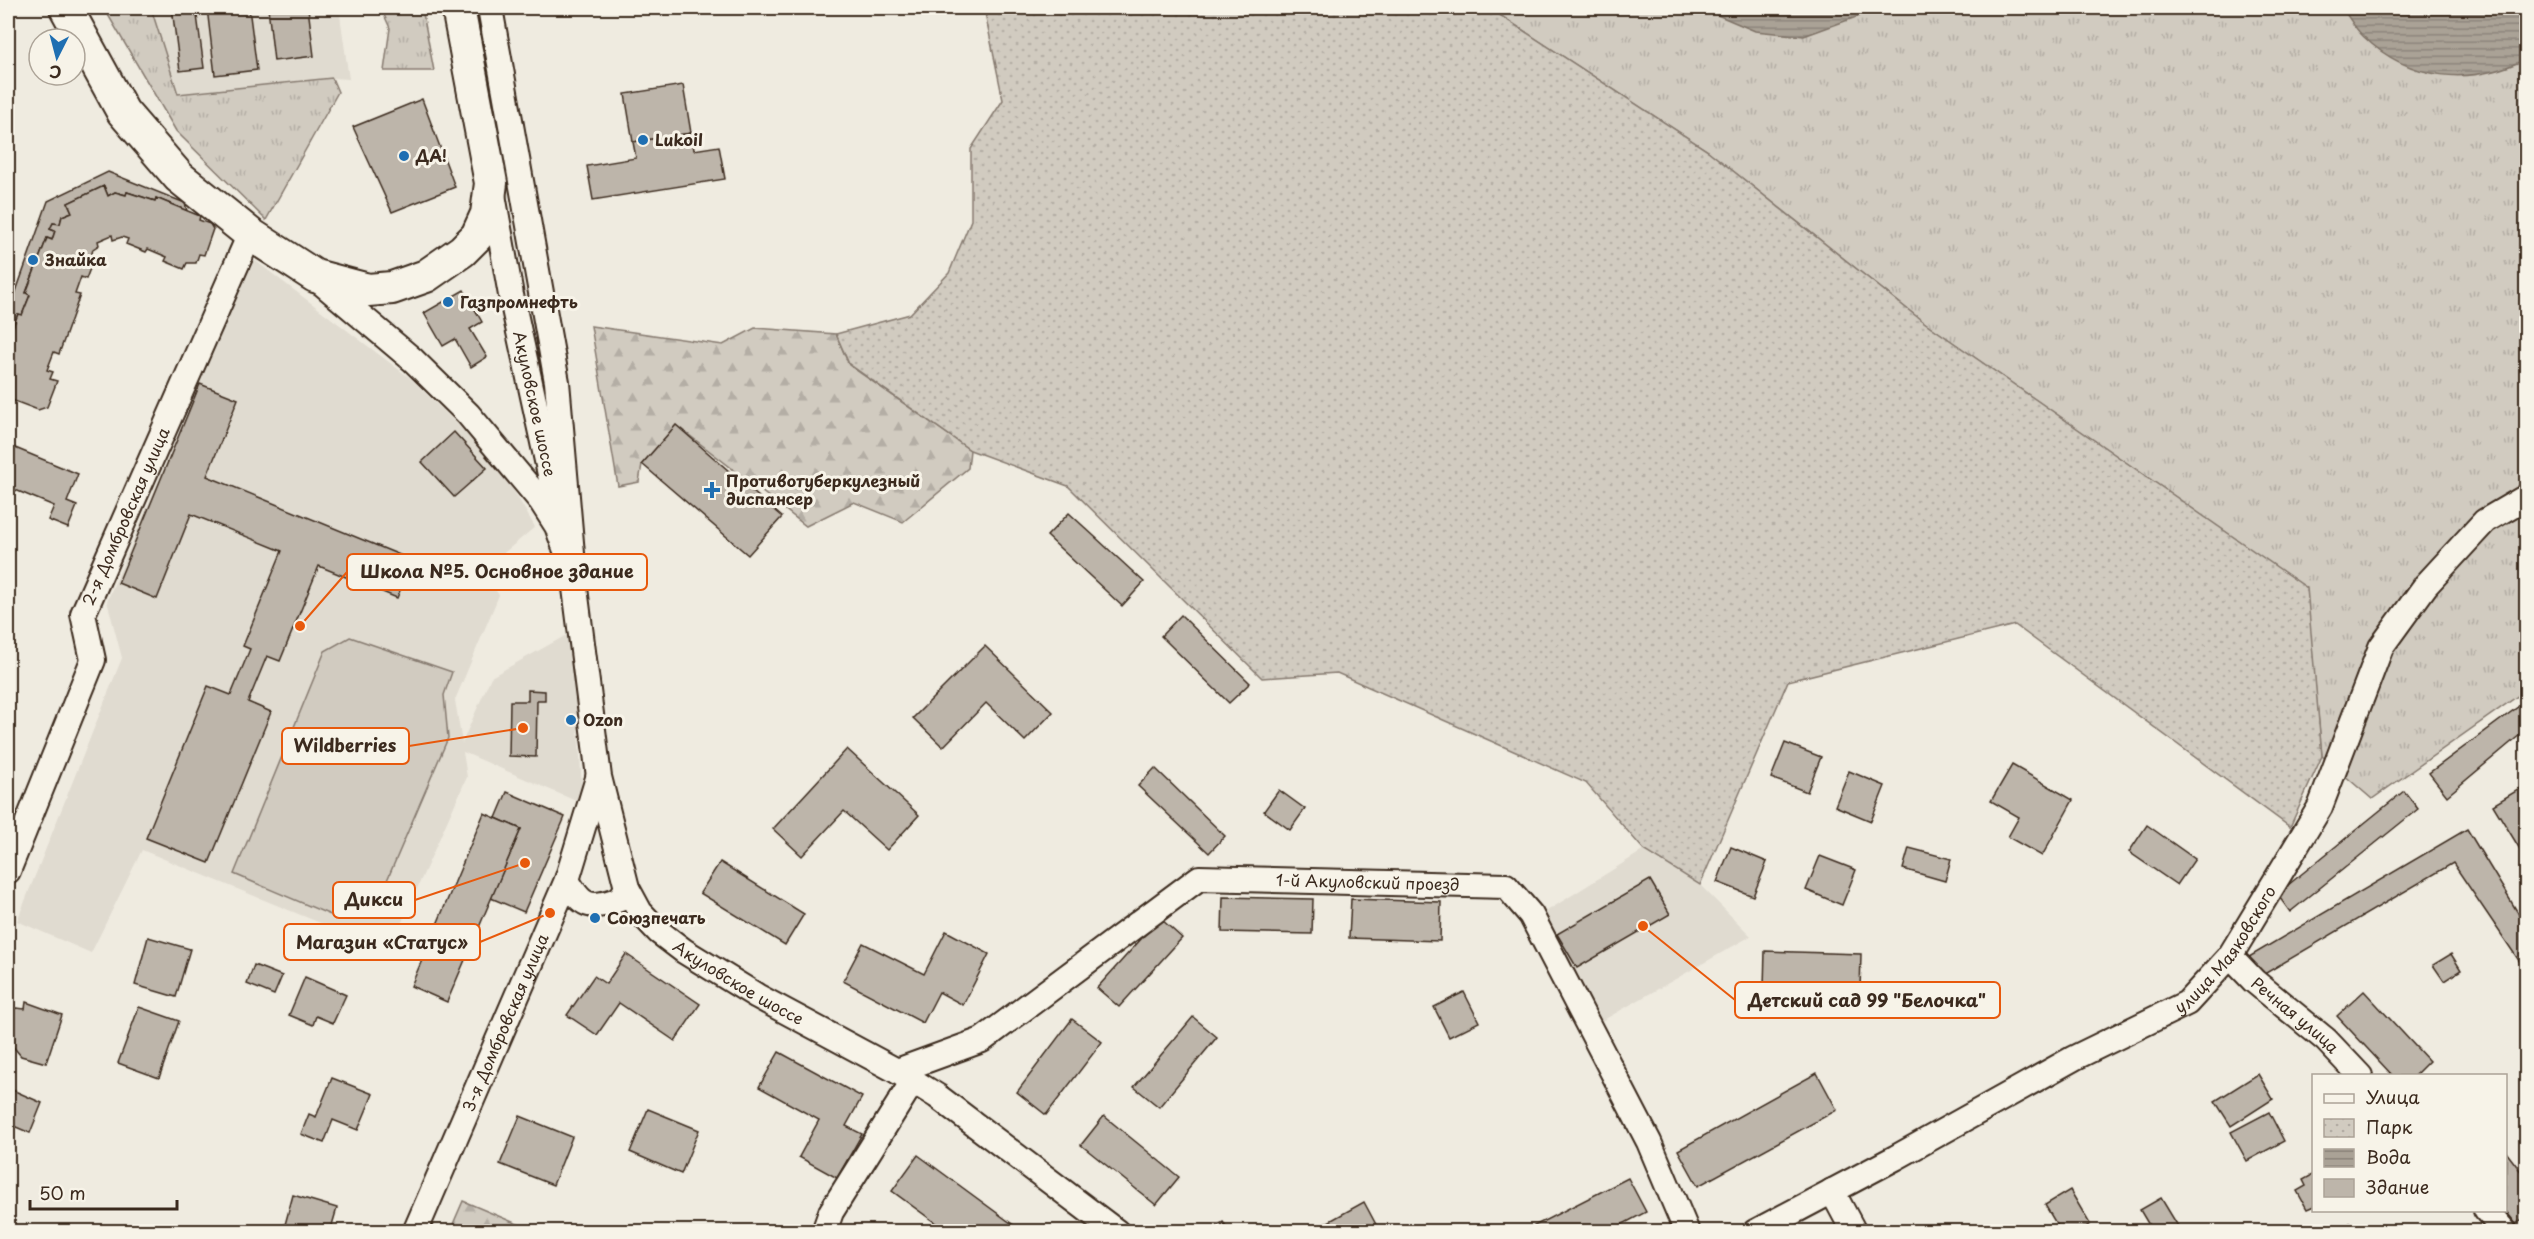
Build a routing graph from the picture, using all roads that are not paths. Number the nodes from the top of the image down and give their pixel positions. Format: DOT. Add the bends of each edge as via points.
graph roads {
  1 [pos="66,8"];
  2 [pos="458,8"];
  3 [pos="490,8"];
  4 [pos="491,183"];
  5 [pos="250,234"];
  6 [pos="315,276"];
  7 [pos="2526,497"];
  8 [pos="568,557"];
  9 [pos="575,588"];
  10 [pos="598,777"];
  11 [pos="577,852"];
  12 [pos="622,861"];
  13 [pos="8,872"];
  14 [pos="567,880"];
  15 [pos="627,888"];
  16 [pos="2230,956"];
  17 [pos="2358,1074"];
  18 [pos="905,1076"];
  19 [pos="1832,1191"];
  20 [pos="2488,1212"];
  21 [pos="415,1232"];
  22 [pos="824,1232"];
  23 [pos="1117,1232"];
  24 [pos="1687,1232"];
  25 [pos="1755,1232"];
  26 [pos="1854,1232"];
  27 [pos="2505,1232"];
  1 -- 5 [label="main road" via="123,112 179,177"];
  2 -- 4 [label="main road, Акуловское шоссе"];
  3 -- 9 [label="street, Акуловское шоссе" via="557,382"];
  4 -- 6 [label="main road" via="487,214 477,236 426,276 392,288 368,290"];
  4 -- 8 [label="street, Акуловское шоссе"];
  5 -- 6 [label="main road"];
  5 -- 13 [label="street, 2-я Домбровская улица" via="83,614 93,660"];
  6 -- 8 [label="street" via="468,414 541,501 557,526"];
  7 -- 16 [label="street, улица Маяковского" via="2485,520 2427,585 2381,647 2320,807"];
  8 -- 9 [label="street, Акуловское шоссе"];
  9 -- 10 [label="street, Акуловское шоссе"];
  10 -- 11 [label="street, 3-я Домбровская улица"];
  10 -- 12 [label="street, Акуловское шоссе"];
  11 -- 12 [label="street" via="600,848"];
  11 -- 14 [label="street, 3-я Домбровская улица"];
  12 -- 15 [label="street, Акуловское шоссе"];
  14 -- 15 [label="street" via="578,898 600,906 620,899"];
  14 -- 21 [label="street, 3-я Домбровская улица"];
  15 -- 18 [label="street, Акуловское шоссе" via="646,919 684,951 757,996"];
  16 -- 17 [label="street, Речная улица" via="2254,981 2326,1040"];
  16 -- 19 [label="street, улица Маяковского" via="2187,1003 2074,1058"];
  18 -- 22 [label="street" via="831,1212"];
  18 -- 23 [label="street, Акуловское шоссе"];
  18 -- 24 [label="street, 1-й Акуловский проезд" via="982,1040 1199,878 1506,886 1531,915 1649,1142"];
  19 -- 25 [label="street, улица Маяковского"];
  19 -- 26 [label="street"];
  20 -- 27 [label="street"];
}
